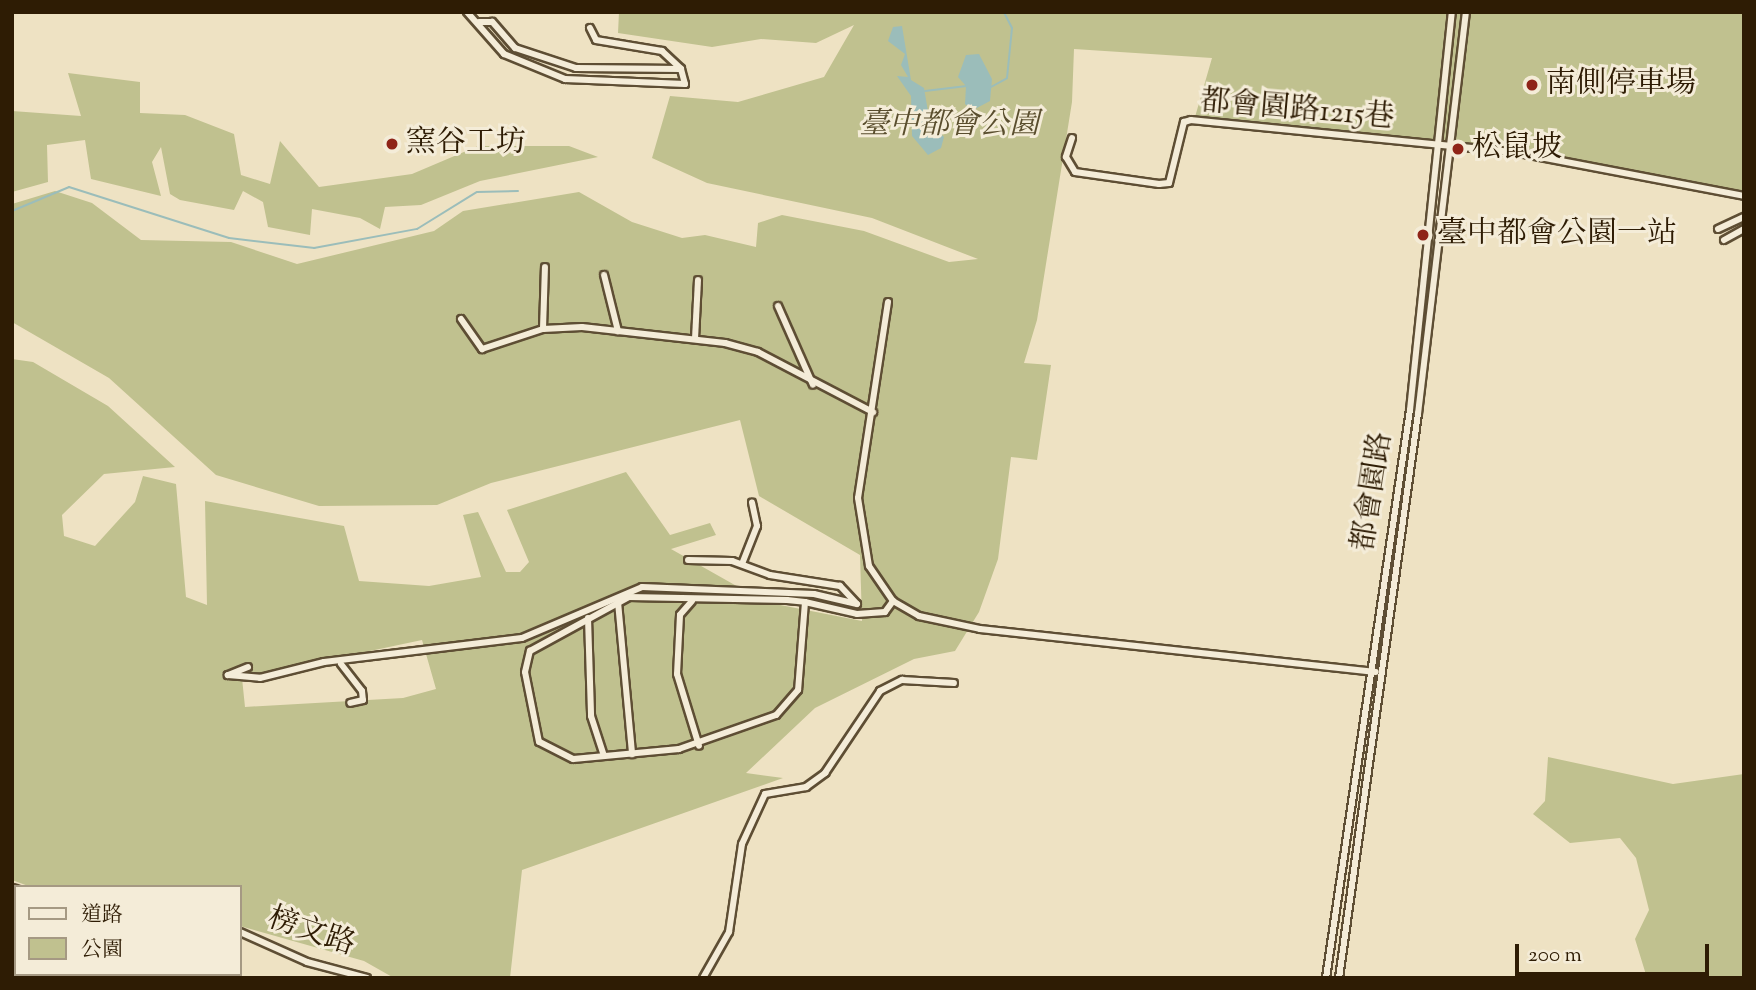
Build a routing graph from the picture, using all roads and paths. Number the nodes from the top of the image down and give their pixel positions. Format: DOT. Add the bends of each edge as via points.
graph roads {
  1 [pos="467,12"];
  2 [pos="1452,12"];
  3 [pos="1466,12"];
  4 [pos="479,22"];
  5 [pos="590,28"];
  6 [pos="681,69"];
  7 [pos="1448,78"];
  8 [pos="1458,79"];
  9 [pos="1072,138"];
  10 [pos="1440,148"];
  11 [pos="1449,149"];
  12 [pos="1744,196"];
  13 [pos="1744,217"];
  14 [pos="1718,229"];
  15 [pos="1744,229"];
  16 [pos="1724,240"];
  17 [pos="545,267"];
  18 [pos="604,275"];
  19 [pos="698,280"];
  20 [pos="888,302"];
  21 [pos="778,306"];
  22 [pos="461,319"];
  23 [pos="543,329"];
  24 [pos="618,331"];
  25 [pos="695,339"];
  26 [pos="813,385"];
  27 [pos="873,412"];
  28 [pos="752,502"];
  29 [pos="688,560"];
  30 [pos="742,564"];
  31 [pos="692,601"];
  32 [pos="893,601"];
  33 [pos="618,602"];
  34 [pos="805,603"];
  35 [pos="588,618"];
  36 [pos="341,664"];
  37 [pos="248,667"];
  38 [pos="1373,672"];
  39 [pos="1384,673"];
  40 [pos="954,683"];
  41 [pos="350,703"];
  42 [pos="699,746"];
  43 [pos="632,754"];
  44 [pos="604,756"];
  45 [pos="242,933"];
  46 [pos="367,978"];
  47 [pos="703,978"];
  48 [pos="1326,978"];
  49 [pos="1339,978"];
  1 -- 4 [label="street"];
  2 -- 7 [label="street, 都會園路"];
  3 -- 8 [label="street, 都會園路"];
  4 -- 6 [label="street" via="492,22 515,48 576,68"];
  4 -- 6 [label="street" via="504,54 577,82 677,86 685,84"];
  5 -- 6 [label="street" via="596,40 662,51"];
  7 -- 8 [label="street"];
  7 -- 10 [label="street, 都會園路"];
  8 -- 11 [label="street, 都會園路"];
  9 -- 10 [label="street, 都會園路1215巷" via="1066,157 1075,172 1159,184 1169,183 1184,122 1191,120"];
  10 -- 11 [label="street"];
  10 -- 38 [label="street, 都會園路"];
  11 -- 12 [label="street" via="1519,153 1727,198"];
  11 -- 39 [label="street, 都會園路"];
  13 -- 14 [label="street"];
  15 -- 16 [label="street"];
  17 -- 23 [label="street"];
  18 -- 24 [label="street"];
  19 -- 25 [label="street"];
  20 -- 27 [label="street"];
  21 -- 26 [label="street"];
  22 -- 23 [label="street" via="482,349"];
  23 -- 24 [label="street"];
  24 -- 25 [label="street"];
  25 -- 26 [label="street" via="758,352"];
  26 -- 27 [label="street"];
  27 -- 32 [label="street" via="860,527 869,566"];
  28 -- 30 [label="street" via="757,526"];
  29 -- 30 [label="street"];
  30 -- 36 [label="street" via="840,586 857,604 814,594 642,587 522,638 471,639"];
  31 -- 33 [label="street" via="651,596"];
  31 -- 34 [label="street"];
  31 -- 42 [label="street" via="680,615 677,674"];
  32 -- 34 [label="street" via="885,612 857,614"];
  32 -- 38 [label="street" via="919,616 980,629"];
  33 -- 35 [label="street"];
  33 -- 43 [label="street"];
  34 -- 42 [label="street" via="794,698 776,715"];
  35 -- 44 [label="street" via="591,716"];
  35 -- 44 [label="street" via="530,652 525,671 529,709 539,742 551,750 573,759"];
  36 -- 37 [label="street" via="324,662 260,678 228,675"];
  36 -- 41 [label="street" via="362,691 363,699"];
  38 -- 39 [label="street"];
  38 -- 48 [label="street, 都會園路"];
  39 -- 49 [label="street, 都會園路"];
  40 -- 47 [label="street" via="902,680 880,691 825,773 806,787 765,793 742,844 730,932"];
  42 -- 43 [label="street"];
  43 -- 44 [label="street"];
  45 -- 46 [label="street, 榜文路" via="307,962"];
}
